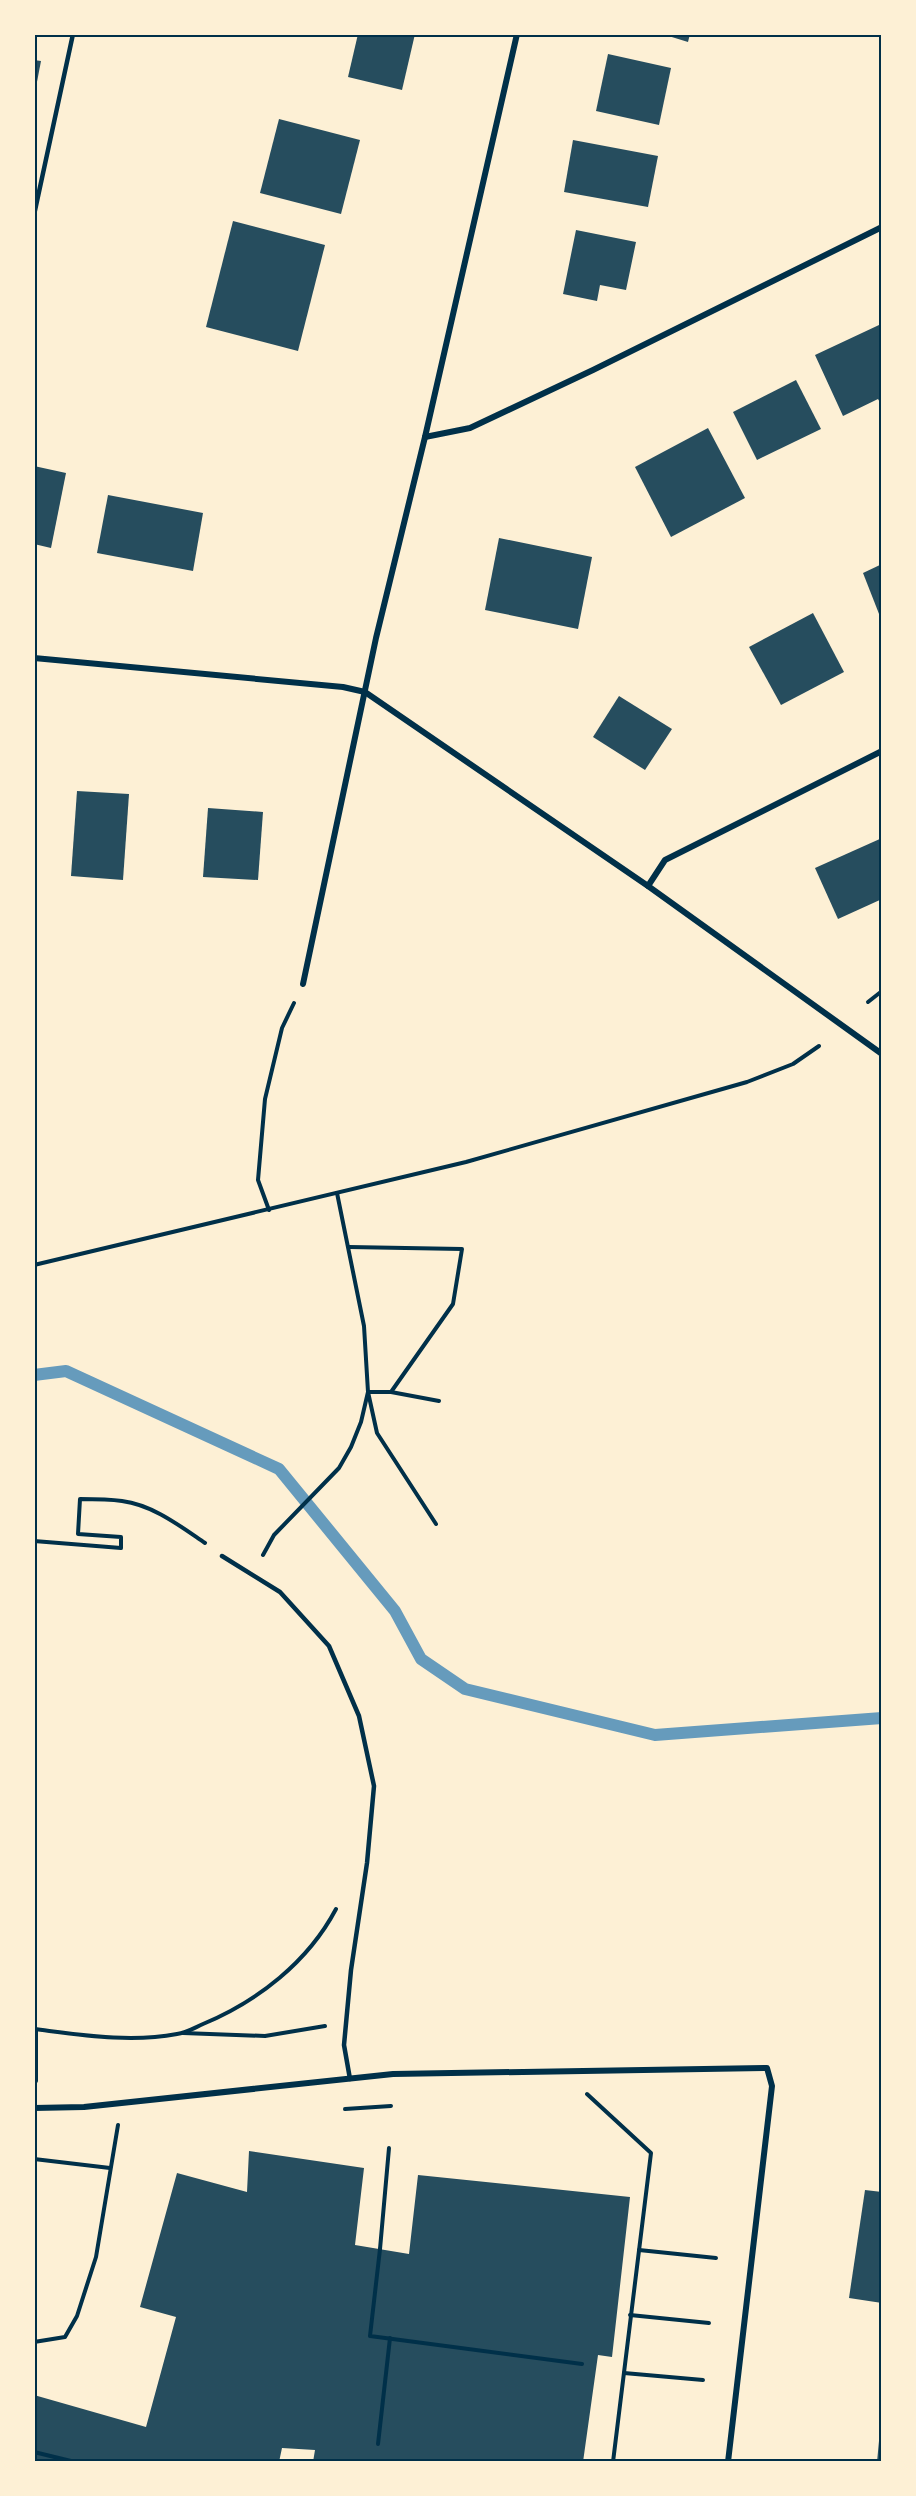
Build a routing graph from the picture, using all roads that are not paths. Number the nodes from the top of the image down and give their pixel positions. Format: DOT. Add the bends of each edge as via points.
graph roads {
  1 [pos="73,34"];
  2 [pos="517,34"];
  3 [pos="34,214"];
  4 [pos="882,227"];
  5 [pos="425,437"];
  6 [pos="34,658"];
  7 [pos="365,692"];
  8 [pos="882,752"];
  9 [pos="648,886"];
  10 [pos="303,984"];
  11 [pos="882,1054"];
  12 [pos="222,1556"];
  13 [pos="350,2079"];
  14 [pos="34,2108"];
  15 [pos="728,2462"];
  1 -- 3 [label="lane"];
  2 -- 5 [label="street"];
  4 -- 5 [label="street" via="470,428"];
  5 -- 7 [label="street"];
  6 -- 7 [label="street"];
  7 -- 9 [label="street"];
  7 -- 10 [label="street"];
  8 -- 9 [label="street" via="665,860"];
  9 -- 11 [label="street"];
  12 -- 13 [label="lane" via="280,1592 329,1646 359,1716 374,1785 344,2045"];
  13 -- 14 [label="street"];
  13 -- 15 [label="street" via="393,2074 767,2068 772,2086"];
}
